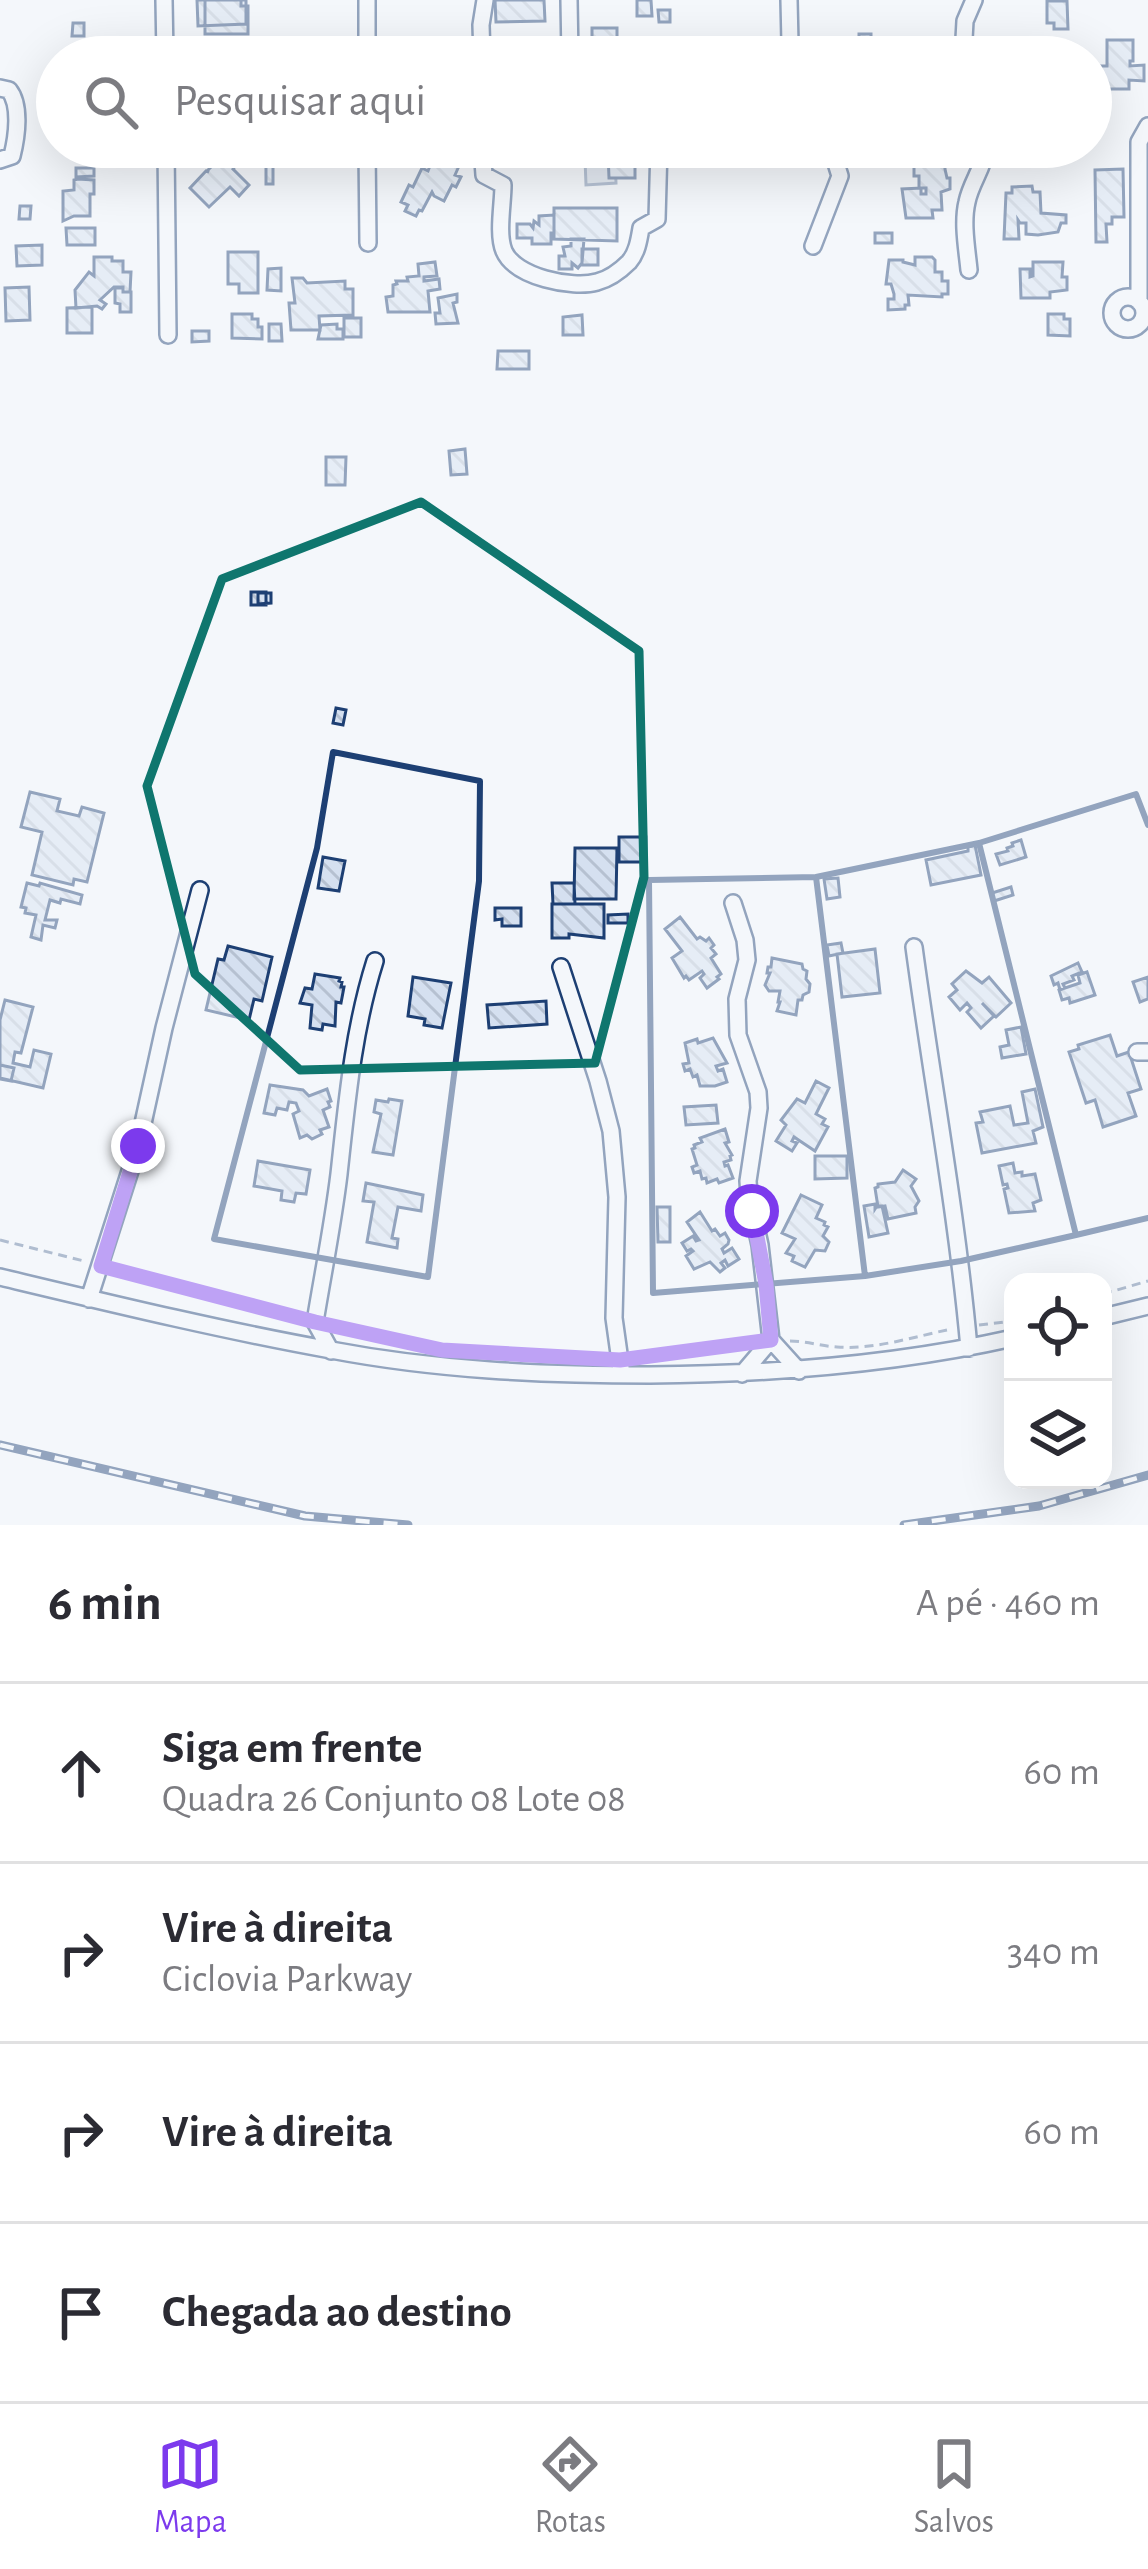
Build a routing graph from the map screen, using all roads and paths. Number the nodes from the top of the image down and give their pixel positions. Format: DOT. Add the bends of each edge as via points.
graph roads {
  1 [pos="164,0"];
  2 [pos="367,0"];
  3 [pos="485,0"];
  4 [pos="569,0"];
  5 [pos="789,0"];
  6 [pos="974,0"];
  7 [pos="165,36"];
  8 [pos="367,36"];
  9 [pos="481,36"];
  10 [pos="570,36"];
  11 [pos="790,36"];
  12 [pos="964,36"];
  13 [pos="0,88"];
  14 [pos="1148,126"];
  15 [pos="0,160"];
  16 [pos="166,168"];
  17 [pos="367,168"];
  18 [pos="484,168"];
  19 [pos="658,168"];
  20 [pos="838,168"];
  21 [pos="981,168"];
  22 [pos="368,243"];
  23 [pos="813,246"];
  24 [pos="969,270"];
  25 [pos="1139,302"];
  26 [pos="168,334"];
  27 [pos="200,890"];
  28 [pos="733,903"];
  29 [pos="914,946"];
  30 [pos="374,961"];
  31 [pos="561,967"];
  32 [pos="0,1240"];
  33 [pos="101,1266"];
  34 [pos="0,1276"];
  35 [pos="1148,1280"];
  36 [pos="1112,1291"];
  37 [pos="89,1298"];
  38 [pos="1148,1306"];
  39 [pos="1112,1315"];
  40 [pos="315,1322"];
  41 [pos="1004,1322"];
  42 [pos="967,1327"];
  43 [pos="771,1340"];
  44 [pos="1004,1340"];
  45 [pos="288,1341"];
  46 [pos="969,1348"];
  47 [pos="332,1351"];
  48 [pos="621,1367"];
  49 [pos="800,1371"];
  50 [pos="742,1374"];
  1 -- 7 [label="street"];
  2 -- 8 [label="street"];
  3 -- 9 [label="street"];
  4 -- 10 [label="street"];
  5 -- 11 [label="street"];
  6 -- 12 [label="street"];
  13 -- 15 [label="street" via="16,103 14,148"];
  14 -- 25 [label="street" via="1139,142"];
  16 -- 26 [label="street"];
  17 -- 22 [label="street"];
  18 -- 19 [label="street" via="503,185 503,249 512,262 538,278 595,284 620,270 636,253 641,228 657,219"];
  20 -- 23 [label="street"];
  21 -- 24 [label="street" via="965,216"];
  27 -- 33 [label="street"];
  28 -- 43 [label="street" via="746,960 738,1035 760,1108 749,1195"];
  29 -- 42 [label="street"];
  30 -- 40 [label="street" via="348,1077"];
  31 -- 48 [label="street" via="611,1131"];
  32 -- 33 [label="path"];
  33 -- 37 [label="street"];
  33 -- 40 [label="path"];
  34 -- 37 [label="street"];
  35 -- 36 [label="path"];
  37 -- 45 [label="street"];
  38 -- 39 [label="street"];
  40 -- 45 [label="street"];
  40 -- 47 [label="street"];
  40 -- 48 [label="path" via="442,1350"];
  41 -- 42 [label="path"];
  42 -- 43 [label="path" via="837,1347"];
  42 -- 46 [label="street"];
  43 -- 48 [label="path"];
  43 -- 49 [label="street"];
  43 -- 50 [label="street"];
  44 -- 46 [label="street"];
  45 -- 47 [label="street"];
  46 -- 49 [label="street"];
  47 -- 48 [label="street" via="553,1375"];
  48 -- 50 [label="street"];
  49 -- 50 [label="street"];
}
